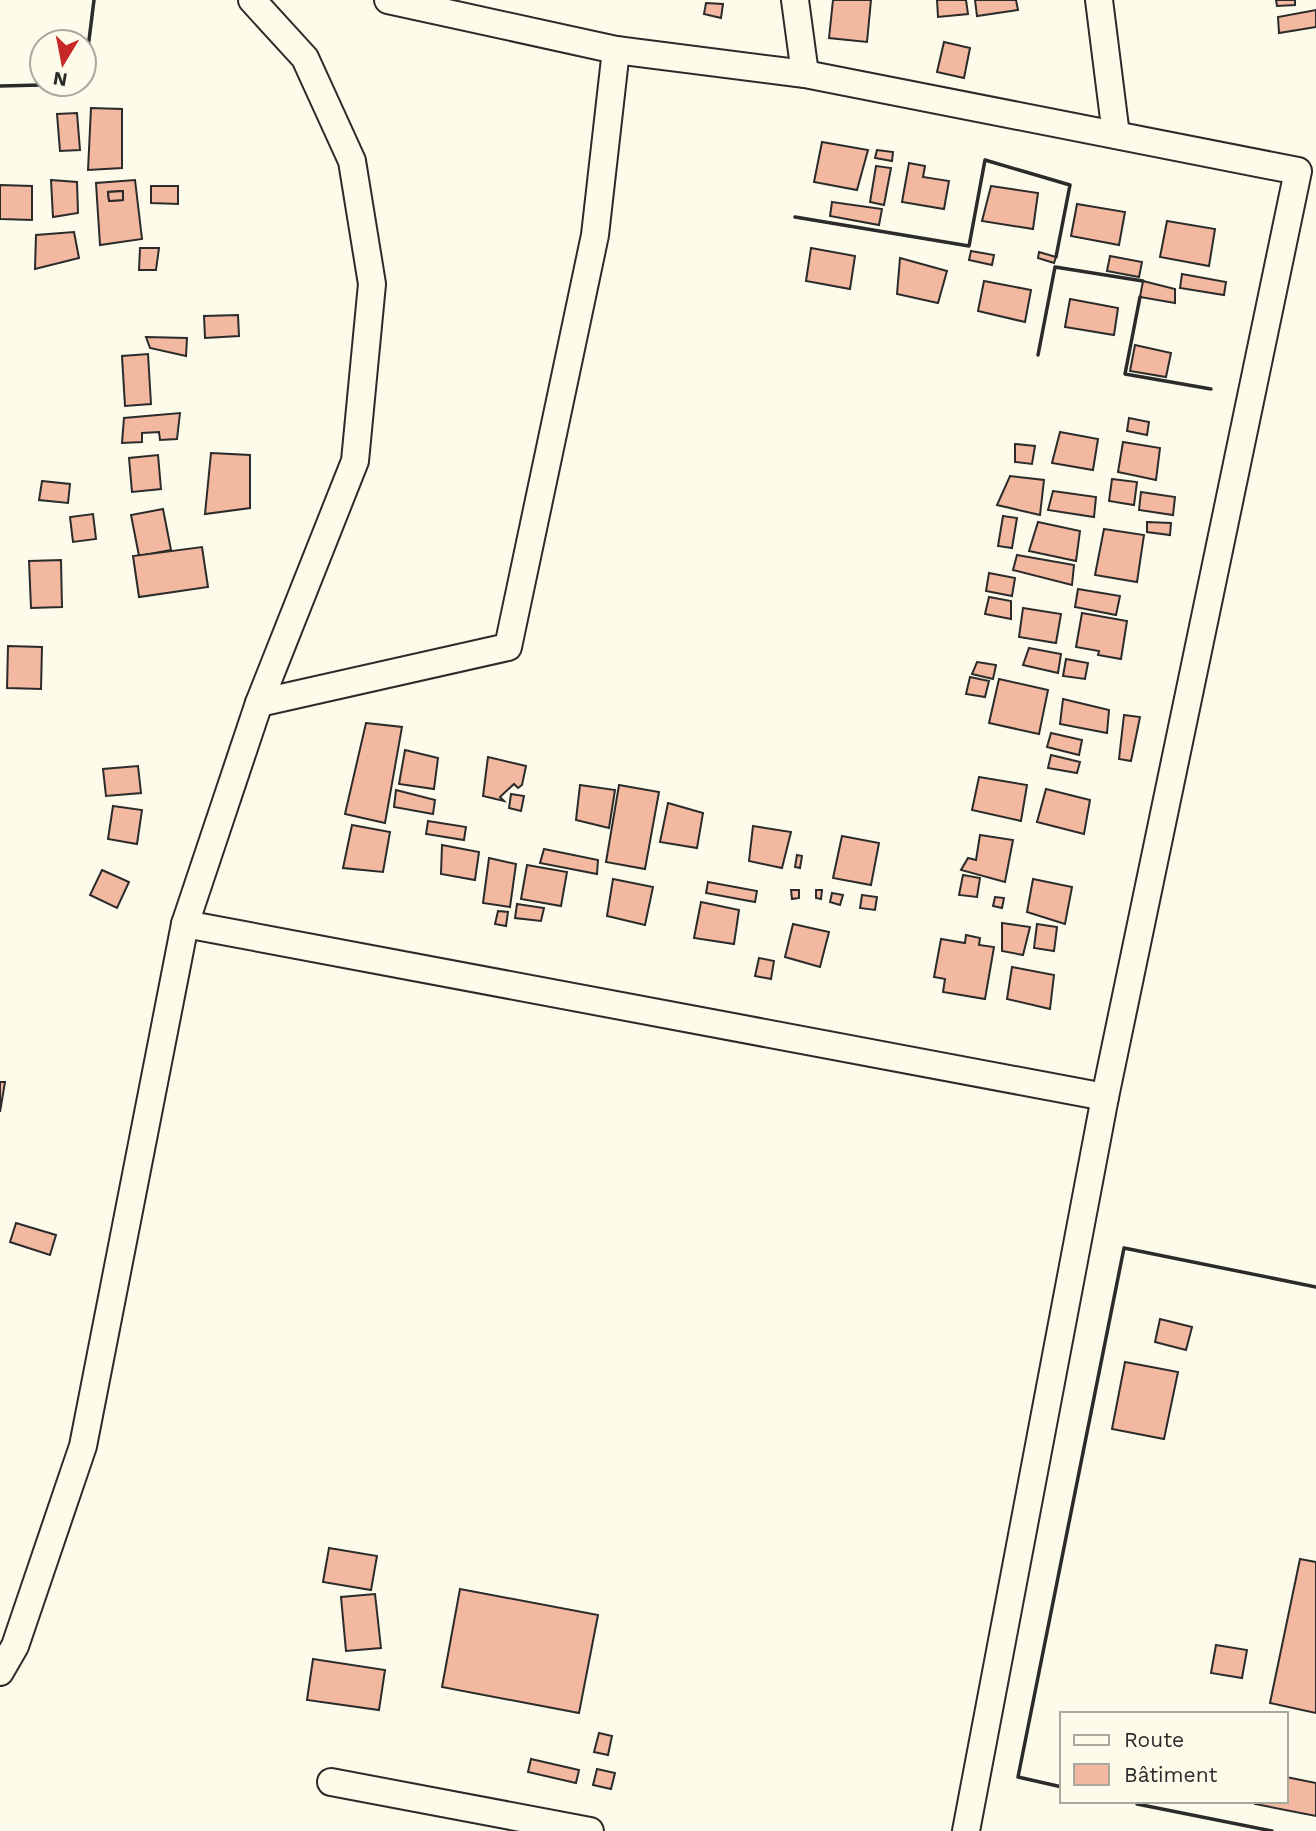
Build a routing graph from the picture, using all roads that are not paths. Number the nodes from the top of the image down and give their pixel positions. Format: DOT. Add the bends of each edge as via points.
graph roads {
  1 [pos="252,0"];
  2 [pos="388,0"];
  3 [pos="795,0"];
  4 [pos="1099,0"];
  5 [pos="615,50"];
  6 [pos="805,74"];
  7 [pos="1116,135"];
  8 [pos="259,703"];
  9 [pos="185,924"];
  10 [pos="1105,1097"];
  11 [pos="0,1672"];
  12 [pos="331,1782"];
  13 [pos="590,1831"];
  14 [pos="965,1831"];
  1 -- 8 [label="street" via="305,58 352,161 372,284 355,461"];
  2 -- 5 [label="street"];
  3 -- 6 [label="street"];
  4 -- 7 [label="street"];
  5 -- 6 [label="street"];
  5 -- 8 [label="street" via="595,235 508,647"];
  6 -- 7 [label="street"];
  7 -- 10 [label="street" via="1298,171"];
  8 -- 9 [label="street"];
  9 -- 10 [label="street"];
  9 -- 11 [label="street" via="83,1446 15,1646"];
  10 -- 14 [label="street"];
  12 -- 13 [label="street"];
}
